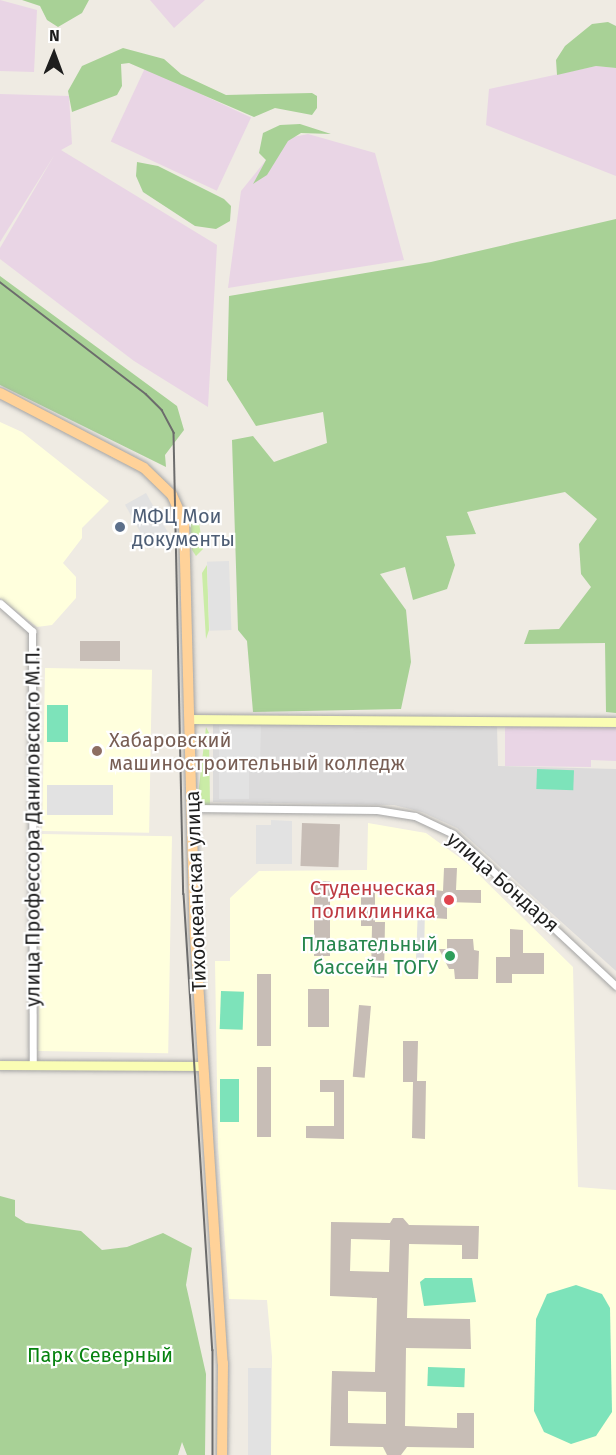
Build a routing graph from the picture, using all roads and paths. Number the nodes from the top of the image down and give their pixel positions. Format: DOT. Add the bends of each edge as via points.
graph roads {
  1 [pos="0,393"];
  2 [pos="0,603"];
  3 [pos="192,719"];
  4 [pos="616,722"];
  5 [pos="193,808"];
  6 [pos="616,986"];
  7 [pos="0,1065"];
  8 [pos="33,1065"];
  9 [pos="203,1066"];
  10 [pos="222,1455"];
  1 -- 3 [label="main road, Тихоокеанская улица" via="128,459 172,495 185,534"];
  2 -- 8 [label="street, улица Профессора Даниловского М.П." via="32,631"];
  3 -- 4 [label="main road"];
  3 -- 5 [label="main road, Тихоокеанская улица"];
  5 -- 6 [label="street, улица Бондаря" via="377,810 415,816 453,834"];
  5 -- 9 [label="main road, Тихоокеанская улица"];
  7 -- 8 [label="main road"];
  8 -- 9 [label="main road"];
  9 -- 10 [label="main road, Тихоокеанская улица" via="222,1363"];
}
